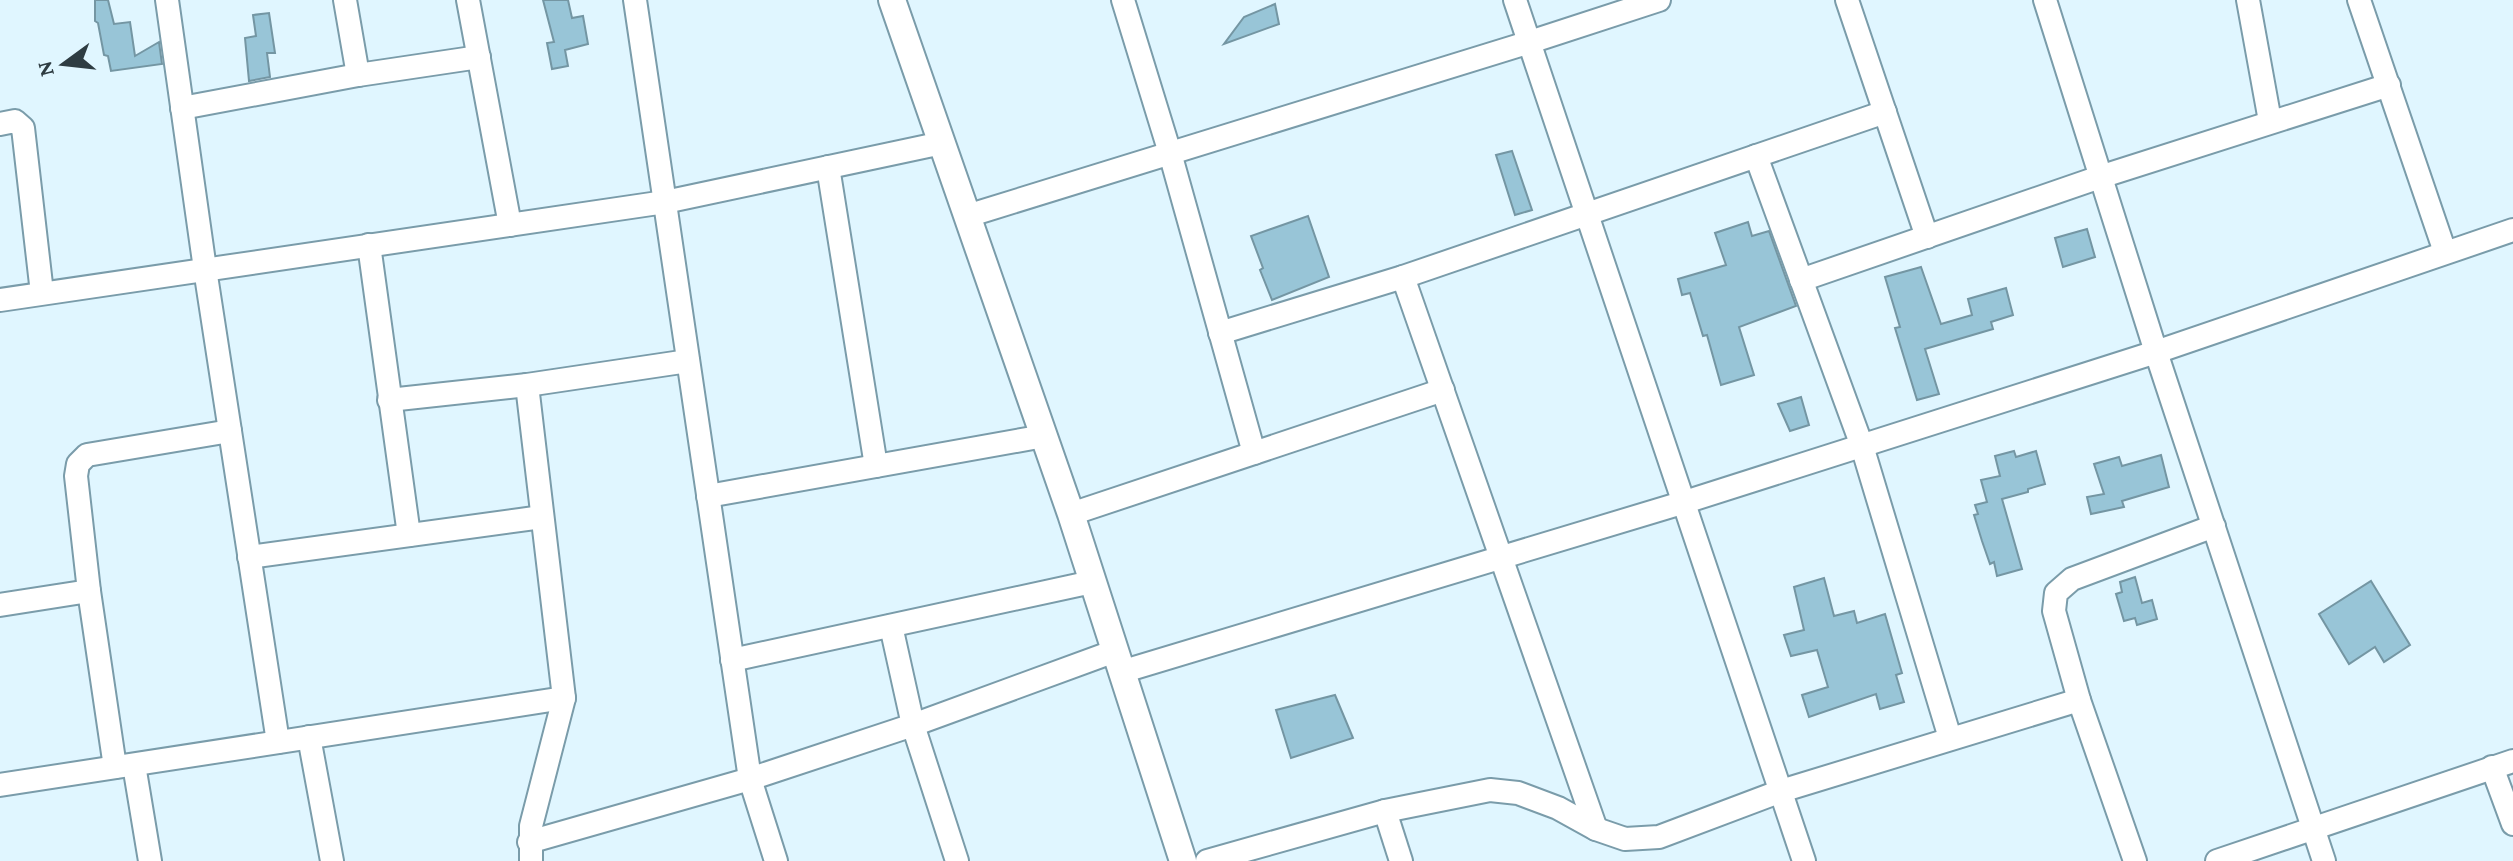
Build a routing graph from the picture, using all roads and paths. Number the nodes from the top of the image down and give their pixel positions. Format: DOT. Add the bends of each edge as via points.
graph roads {
  1 [pos="167,0"];
  2 [pos="345,0"];
  3 [pos="468,0"];
  4 [pos="635,0"];
  5 [pos="892,0"];
  6 [pos="1123,0"];
  7 [pos="1515,0"];
  8 [pos="1659,0"];
  9 [pos="1847,0"];
  10 [pos="2045,0"];
  11 [pos="2359,0"];
  12 [pos="2251,1"];
  13 [pos="1530,42"];
  14 [pos="479,57"];
  15 [pos="358,75"];
  16 [pos="2389,85"];
  17 [pos="182,108"];
  18 [pos="1885,112"];
  19 [pos="2270,121"];
  20 [pos="0,124"];
  21 [pos="942,143"];
  22 [pos="1170,153"];
  23 [pos="1756,156"];
  24 [pos="828,167"];
  25 [pos="2100,177"];
  26 [pos="665,202"];
  27 [pos="1587,212"];
  28 [pos="967,216"];
  29 [pos="510,225"];
  30 [pos="2513,230"];
  31 [pos="1927,237"];
  32 [pos="369,245"];
  33 [pos="2445,252"];
  34 [pos="205,269"];
  35 [pos="1403,277"];
  36 [pos="1801,280"];
  37 [pos="42,293"];
  38 [pos="0,300"];
  39 [pos="1220,333"];
  40 [pos="2156,352"];
  41 [pos="688,361"];
  42 [pos="527,385"];
  43 [pos="1443,390"];
  44 [pos="389,400"];
  45 [pos="230,431"];
  46 [pos="1044,436"];
  47 [pos="1862,446"];
  48 [pos="1254,453"];
  49 [pos="876,466"];
  50 [pos="708,496"];
  51 [pos="1685,502"];
  52 [pos="1071,514"];
  53 [pos="542,517"];
  54 [pos="2214,526"];
  55 [pos="409,535"];
  56 [pos="249,557"];
  57 [pos="1501,557"];
  58 [pos="1092,582"];
  59 [pos="89,591"];
  60 [pos="0,605"];
  61 [pos="891,626"];
  62 [pos="732,660"];
  63 [pos="1118,662"];
  64 [pos="564,698"];
  65 [pos="2079,700"];
  66 [pos="913,725"];
  67 [pos="309,737"];
  68 [pos="1950,738"];
  69 [pos="278,742"];
  70 [pos="2502,764"];
  71 [pos="124,766"];
  72 [pos="750,779"];
  73 [pos="0,785"];
  74 [pos="1781,791"];
  75 [pos="1385,811"];
  76 [pos="2513,824"];
  77 [pos="2314,827"];
  78 [pos="1596,829"];
  79 [pos="530,852"];
  80 [pos="150,861"];
  81 [pos="332,861"];
  82 [pos="776,861"];
  83 [pos="957,861"];
  84 [pos="1183,861"];
  85 [pos="1207,861"];
  86 [pos="1401,861"];
  87 [pos="1804,861"];
  88 [pos="2135,861"];
  89 [pos="2217,861"];
  90 [pos="2324,861"];
  1 -- 17 [label="street"];
  2 -- 15 [label="street"];
  3 -- 14 [label="street"];
  4 -- 26 [label="street"];
  5 -- 21 [label="street"];
  6 -- 22 [label="street"];
  7 -- 13 [label="street"];
  8 -- 13 [label="street"];
  9 -- 18 [label="street"];
  10 -- 25 [label="street"];
  11 -- 16 [label="street"];
  12 -- 19 [label="street"];
  13 -- 22 [label="street"];
  13 -- 27 [label="street"];
  14 -- 15 [label="street"];
  14 -- 29 [label="street"];
  15 -- 17 [label="street"];
  16 -- 19 [label="street"];
  16 -- 33 [label="street"];
  17 -- 34 [label="street"];
  18 -- 23 [label="street"];
  18 -- 31 [label="street"];
  19 -- 25 [label="street"];
  20 -- 37 [label="street" via="15,121 23,128"];
  21 -- 24 [label="street"];
  21 -- 28 [label="street"];
  22 -- 28 [label="street"];
  22 -- 39 [label="street"];
  23 -- 27 [label="street"];
  23 -- 36 [label="street"];
  24 -- 26 [label="street"];
  24 -- 49 [label="street"];
  25 -- 31 [label="street"];
  25 -- 40 [label="street"];
  26 -- 29 [label="street"];
  26 -- 41 [label="street"];
  27 -- 35 [label="street"];
  27 -- 51 [label="street"];
  28 -- 46 [label="street"];
  29 -- 32 [label="street"];
  30 -- 33 [label="street"];
  31 -- 36 [label="street"];
  32 -- 34 [label="street"];
  32 -- 44 [label="street"];
  33 -- 40 [label="street"];
  34 -- 37 [label="street"];
  34 -- 45 [label="street"];
  35 -- 39 [label="street"];
  35 -- 43 [label="street"];
  36 -- 47 [label="street"];
  37 -- 38 [label="street"];
  39 -- 48 [label="street"];
  40 -- 47 [label="street"];
  40 -- 54 [label="street"];
  41 -- 42 [label="street"];
  41 -- 50 [label="street"];
  42 -- 44 [label="street"];
  42 -- 53 [label="street"];
  43 -- 48 [label="street"];
  43 -- 57 [label="street"];
  44 -- 55 [label="street"];
  45 -- 56 [label="street"];
  45 -- 59 [label="street" via="87,455 78,464"];
  46 -- 49 [label="street"];
  46 -- 52 [label="street"];
  47 -- 51 [label="street"];
  47 -- 68 [label="street"];
  48 -- 52 [label="street"];
  49 -- 50 [label="street"];
  50 -- 62 [label="street"];
  51 -- 57 [label="street"];
  51 -- 74 [label="street"];
  52 -- 58 [label="street"];
  53 -- 55 [label="street"];
  53 -- 64 [label="street"];
  54 -- 65 [label="street" via="2072,579 2056,593 2054,611"];
  54 -- 77 [label="street"];
  55 -- 56 [label="street"];
  56 -- 69 [label="street"];
  57 -- 63 [label="street"];
  57 -- 78 [label="street"];
  58 -- 61 [label="street"];
  58 -- 63 [label="street"];
  59 -- 60 [label="street"];
  59 -- 71 [label="street"];
  61 -- 62 [label="street"];
  61 -- 66 [label="street"];
  62 -- 72 [label="street"];
  63 -- 66 [label="street"];
  63 -- 84 [label="street"];
  64 -- 67 [label="street"];
  64 -- 79 [label="street"];
  65 -- 68 [label="street"];
  65 -- 88 [label="street"];
  66 -- 72 [label="street"];
  66 -- 83 [label="street"];
  67 -- 69 [label="street"];
  67 -- 81 [label="street"];
  68 -- 74 [label="street"];
  69 -- 71 [label="street"];
  70 -- 76 [label="street"];
  70 -- 77 [label="street"];
  71 -- 73 [label="street"];
  71 -- 80 [label="street"];
  72 -- 79 [label="street"];
  72 -- 82 [label="street"];
  74 -- 78 [label="street" via="1659,837 1625,839"];
  74 -- 87 [label="street"];
  75 -- 78 [label="street" via="1490,790 1518,793"];
  75 -- 85 [label="street"];
  75 -- 86 [label="street"];
  77 -- 89 [label="street"];
  77 -- 90 [label="street"];
}
